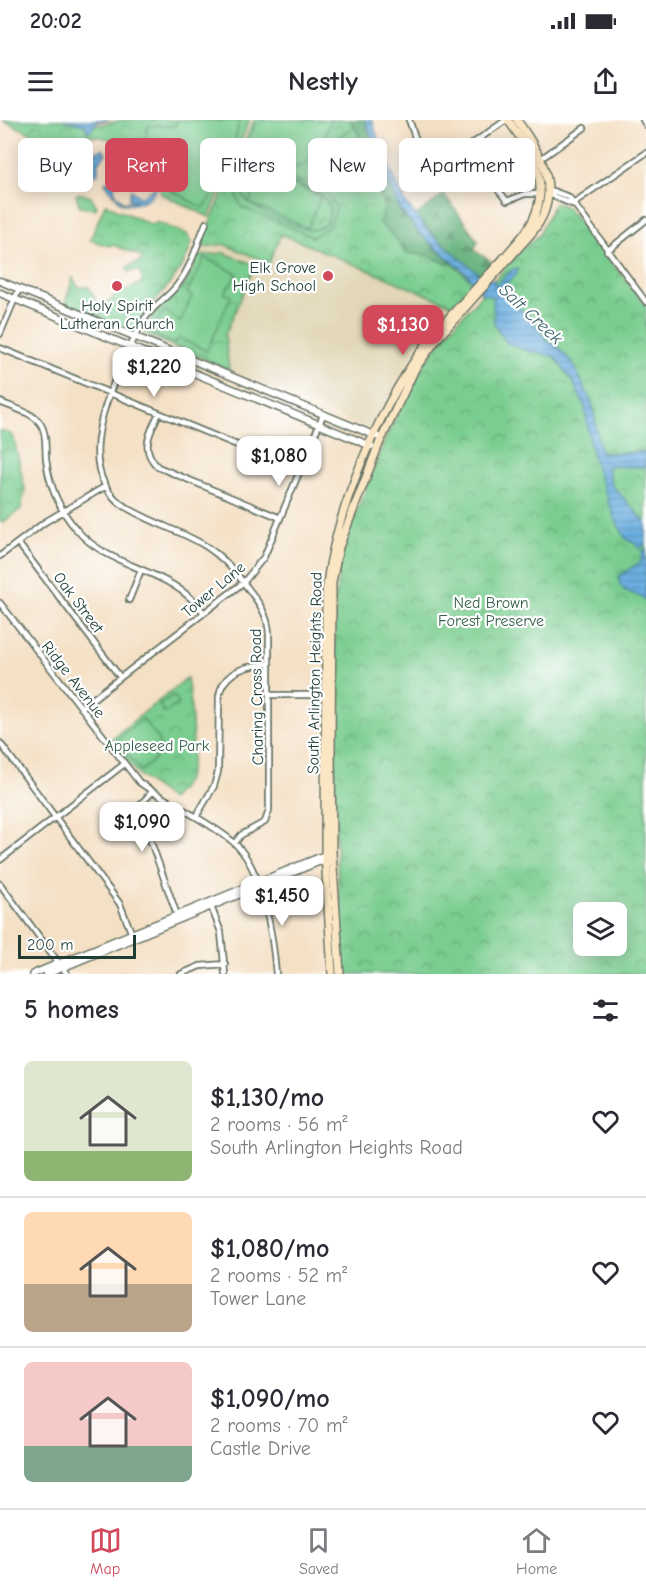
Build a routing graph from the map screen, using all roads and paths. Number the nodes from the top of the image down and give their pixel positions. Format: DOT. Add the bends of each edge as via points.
graph roads {
  1 [pos="409,120"];
  2 [pos="507,120"];
  3 [pos="517,120"];
  4 [pos="643,120"];
  5 [pos="646,125"];
  6 [pos="584,128"];
  7 [pos="646,153"];
  8 [pos="542,158"];
  9 [pos="500,192"];
  10 [pos="544,194"];
  11 [pos="572,204"];
  12 [pos="646,220"];
  13 [pos="206,223"];
  14 [pos="607,251"];
  15 [pos="0,281"];
  16 [pos="19,289"];
  17 [pos="646,289"];
  18 [pos="0,293"];
  19 [pos="640,293"];
  20 [pos="15,300"];
  21 [pos="646,302"];
  22 [pos="0,334"];
  23 [pos="135,337"];
  24 [pos="131,346"];
  25 [pos="0,348"];
  26 [pos="111,394"];
  27 [pos="0,402"];
  28 [pos="159,412"];
  29 [pos="323,415"];
  30 [pos="318,426"];
  31 [pos="378,437"];
  32 [pos="373,447"];
  33 [pos="298,473"];
  34 [pos="106,486"];
  35 [pos="63,511"];
  36 [pos="278,517"];
  37 [pos="18,543"];
  38 [pos="0,556"];
  39 [pos="141,570"];
  40 [pos="244,582"];
  41 [pos="129,600"];
  42 [pos="0,603"];
  43 [pos="204,613"];
  44 [pos="269,664"];
  45 [pos="120,676"];
  46 [pos="270,695"];
  47 [pos="326,695"];
  48 [pos="81,708"];
  49 [pos="0,743"];
  50 [pos="123,765"];
  51 [pos="153,792"];
  52 [pos="56,817"];
  53 [pos="196,817"];
  54 [pos="235,843"];
  55 [pos="329,857"];
  56 [pos="0,860"];
  57 [pos="0,885"];
  58 [pos="257,885"];
  59 [pos="211,904"];
  60 [pos="178,918"];
  61 [pos="133,937"];
  62 [pos="225,964"];
  63 [pos="61,966"];
  64 [pos="33,974"];
  65 [pos="47,974"];
  66 [pos="67,974"];
  67 [pos="180,974"];
  68 [pos="225,974"];
  69 [pos="276,974"];
  70 [pos="332,974"];
  71 [pos="340,974"];
  1 -- 2 [label="street" via="423,155 438,164"];
  2 -- 10 [label="main road, South Arlington Heights Road" via="536,162"];
  3 -- 8 [label="main road, South Arlington Heights Road"];
  4 -- 5 [label="street"];
  6 -- 8 [label="street"];
  7 -- 11 [label="street"];
  8 -- 10 [label="main road, South Arlington Heights Road"];
  9 -- 10 [label="street" via="507,201 525,194"];
  10 -- 11 [label="street" via="553,191 569,197"];
  10 -- 31 [label="main road, South Arlington Heights Road" via="529,228 491,276 433,336 405,374"];
  11 -- 14 [label="street"];
  12 -- 14 [label="street"];
  13 -- 23 [label="street, Charing Cross Road" via="194,258 178,285 151,308"];
  14 -- 19 [label="street"];
  15 -- 16 [label="street"];
  16 -- 20 [label="street"];
  16 -- 23 [label="street"];
  17 -- 19 [label="street"];
  18 -- 20 [label="street"];
  19 -- 21 [label="street"];
  20 -- 22 [label="street"];
  20 -- 24 [label="street"];
  23 -- 24 [label="street, Charing Cross Road"];
  23 -- 29 [label="street"];
  24 -- 26 [label="street, Charing Cross Road"];
  24 -- 30 [label="street"];
  25 -- 26 [label="street"];
  26 -- 28 [label="street"];
  26 -- 34 [label="street, Charing Cross Road" via="100,421 96,451"];
  27 -- 35 [label="street" via="40,422 50,482"];
  28 -- 33 [label="street"];
  28 -- 36 [label="street" via="147,441 150,460 158,467"];
  29 -- 30 [label="street, Tower Lane"];
  29 -- 31 [label="street"];
  30 -- 32 [label="street"];
  30 -- 33 [label="street, Tower Lane"];
  31 -- 32 [label="main road, South Arlington Heights Road"];
  32 -- 47 [label="main road, South Arlington Heights Road" via="338,526 331,552 326,594"];
  32 -- 55 [label="main road, South Arlington Heights Road" via="332,576"];
  33 -- 36 [label="street, Tower Lane"];
  34 -- 35 [label="street"];
  34 -- 40 [label="street, Charing Cross Road" via="129,509 211,547"];
  35 -- 37 [label="street"];
  35 -- 39 [label="street" via="89,542"];
  36 -- 40 [label="street, Tower Lane" via="264,557"];
  37 -- 38 [label="street"];
  37 -- 45 [label="street, Oak Street"];
  39 -- 41 [label="street"];
  39 -- 43 [label="street" via="179,586"];
  40 -- 43 [label="street, Tower Lane"];
  40 -- 44 [label="street, Charing Cross Road" via="266,616"];
  42 -- 48 [label="street, Ridge Avenue"];
  43 -- 45 [label="street, Tower Lane"];
  44 -- 46 [label="street, Charing Cross Road"];
  44 -- 53 [label="street" via="243,667 221,686 218,772"];
  45 -- 48 [label="street, Tower Lane"];
  46 -- 47 [label="street"];
  46 -- 54 [label="street, Charing Cross Road" via="268,814 262,825"];
  47 -- 55 [label="main road, South Arlington Heights Road"];
  48 -- 50 [label="street, Ridge Avenue"];
  49 -- 52 [label="street"];
  50 -- 51 [label="street, Ridge Avenue"];
  50 -- 52 [label="street"];
  51 -- 53 [label="street, Ridge Avenue"];
  51 -- 60 [label="street" via="140,805 140,811"];
  52 -- 56 [label="street"];
  52 -- 61 [label="street" via="120,904"];
  53 -- 54 [label="street, Ridge Avenue"];
  54 -- 58 [label="street, Ridge Avenue"];
  55 -- 58 [label="street"];
  55 -- 70 [label="main road, South Arlington Heights Road"];
  55 -- 71 [label="main road, South Arlington Heights Road"];
  57 -- 63 [label="street"];
  58 -- 59 [label="street"];
  58 -- 69 [label="street, Ridge Avenue" via="269,916"];
  59 -- 60 [label="street"];
  59 -- 62 [label="street" via="221,932"];
  60 -- 61 [label="street"];
  61 -- 63 [label="street"];
  62 -- 67 [label="street" via="200,966"];
  62 -- 68 [label="street"];
  63 -- 64 [label="street"];
  63 -- 65 [label="street"];
  63 -- 66 [label="street"];
}
